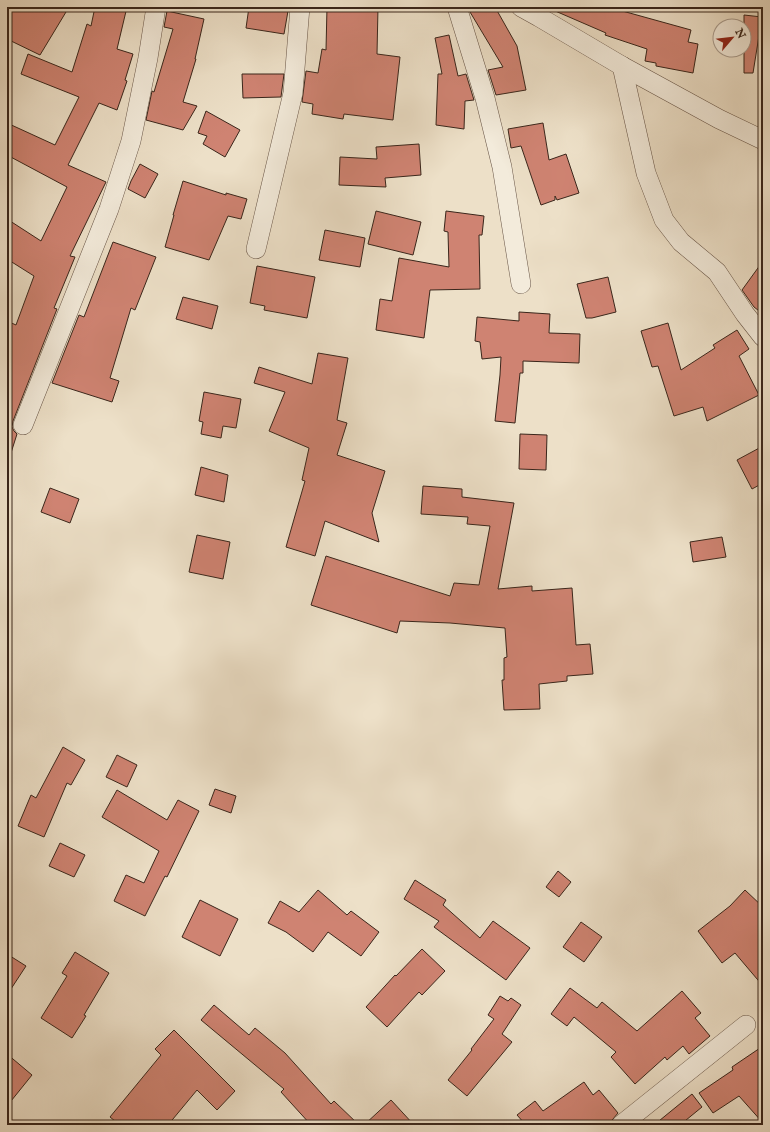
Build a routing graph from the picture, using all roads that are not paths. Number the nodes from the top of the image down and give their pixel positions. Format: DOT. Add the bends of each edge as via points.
graph roads {
  1 [pos="156,7"];
  2 [pos="300,7"];
  3 [pos="457,7"];
  4 [pos="521,7"];
  5 [pos="622,66"];
  6 [pos="763,140"];
  7 [pos="256,249"];
  8 [pos="521,284"];
  9 [pos="763,337"];
  10 [pos="23,425"];
  11 [pos="746,1025"];
  12 [pos="620,1125"];
  1 -- 10 [label="street" via="131,141 108,209"];
  2 -- 7 [label="street" via="293,93"];
  3 -- 8 [label="street" via="485,98 502,167"];
  4 -- 5 [label="street"];
  5 -- 6 [label="street"];
  5 -- 9 [label="street" via="646,173 664,220 681,242 716,272"];
  11 -- 12 [label="street"];
}
